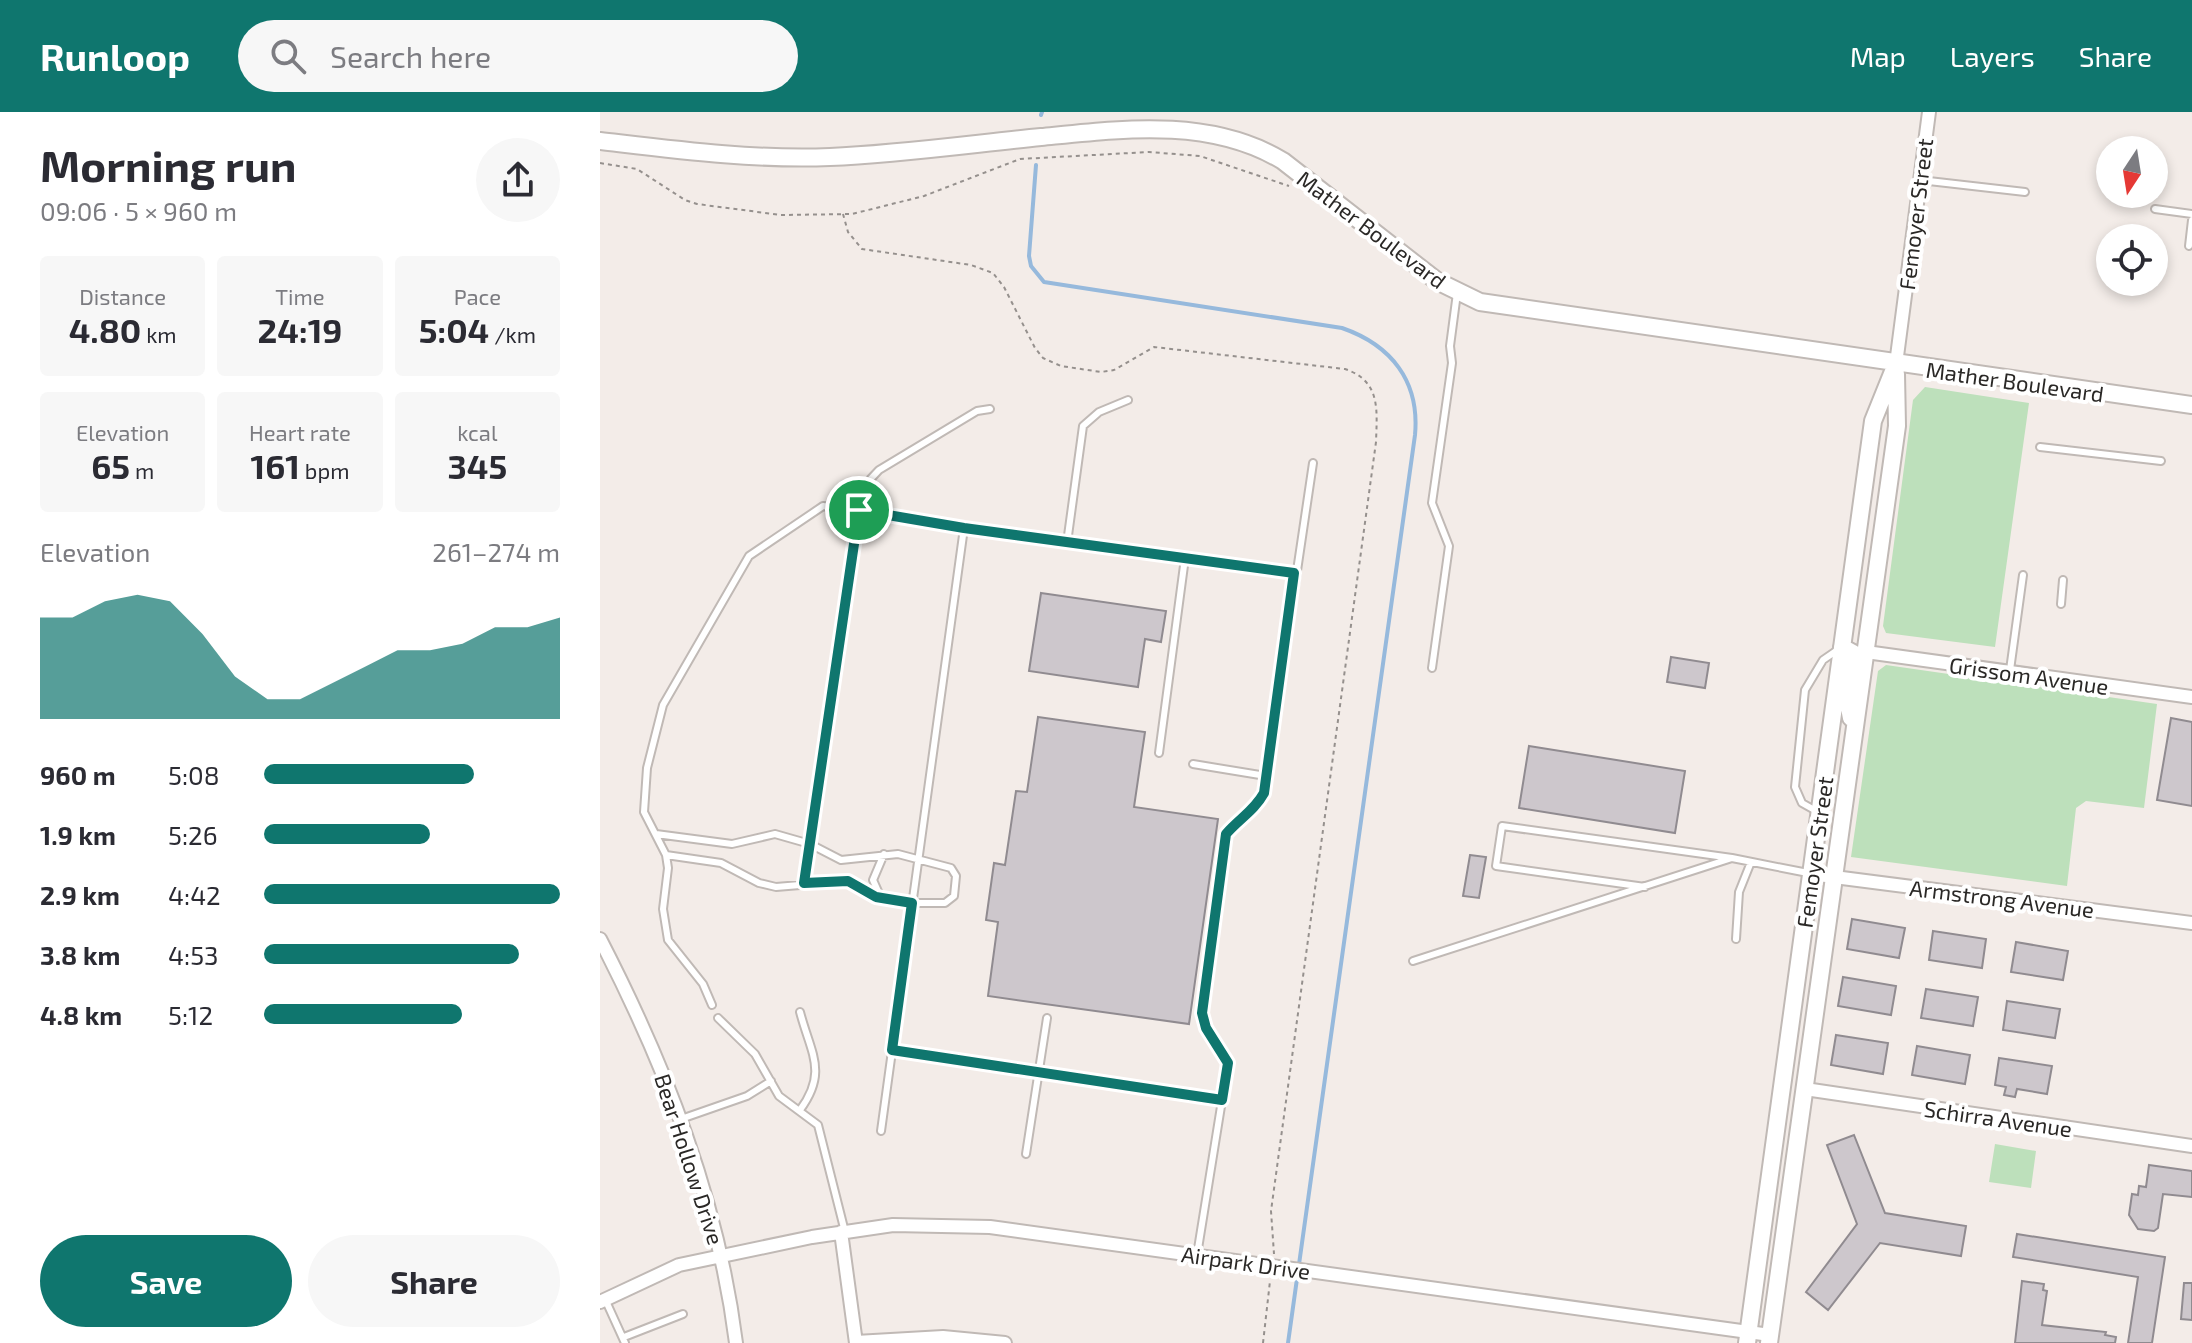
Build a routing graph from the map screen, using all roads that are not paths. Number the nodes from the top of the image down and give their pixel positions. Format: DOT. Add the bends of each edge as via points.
graph roads {
  1 [pos="1929,112"];
  2 [pos="600,141"];
  3 [pos="1920,180"];
  4 [pos="2025,192"];
  5 [pos="2155,209"];
  6 [pos="2192,214"];
  7 [pos="2192,220"];
  8 [pos="2189,246"];
  9 [pos="1457,293"];
  10 [pos="1896,364"];
  11 [pos="1128,400"];
  12 [pos="2192,405"];
  13 [pos="990,409"];
  14 [pos="2040,447"];
  15 [pos="2161,461"];
  16 [pos="1313,463"];
  17 [pos="859,510"];
  18 [pos="964,528"];
  19 [pos="1067,543"];
  20 [pos="1185,558"];
  21 [pos="1294,573"];
  22 [pos="2023,575"];
  23 [pos="2063,580"];
  24 [pos="2061,604"];
  25 [pos="1842,647"];
  26 [pos="1866,652"];
  27 [pos="1432,668"];
  28 [pos="2010,672"];
  29 [pos="2192,697"];
  30 [pos="1854,736"];
  31 [pos="1159,753"];
  32 [pos="1193,764"];
  33 [pos="1266,776"];
  34 [pos="1819,812"];
  35 [pos="656,834"];
  36 [pos="810,844"];
  37 [pos="884,854"];
  38 [pos="666,855"];
  39 [pos="919,858"];
  40 [pos="1732,858"];
  41 [pos="1751,862"];
  42 [pos="1811,874"];
  43 [pos="1833,877"];
  44 [pos="804,883"];
  45 [pos="1645,887"];
  46 [pos="881,898"];
  47 [pos="912,903"];
  48 [pos="2192,923"];
  49 [pos="600,939"];
  50 [pos="1736,939"];
  51 [pos="1413,961"];
  52 [pos="712,1005"];
  53 [pos="800,1012"];
  54 [pos="718,1018"];
  55 [pos="1047,1018"];
  56 [pos="892,1050"];
  57 [pos="1039,1071"];
  58 [pos="771,1081"];
  59 [pos="1805,1089"];
  60 [pos="1222,1100"];
  61 [pos="800,1110"];
  62 [pos="681,1119"];
  63 [pos="881,1131"];
  64 [pos="2192,1146"];
  65 [pos="1026,1154"];
  66 [pos="843,1232"];
  67 [pos="1197,1255"];
  68 [pos="723,1257"];
  69 [pos="602,1300"];
  70 [pos="683,1314"];
  71 [pos="1748,1337"];
  72 [pos="1770,1339"];
  73 [pos="624,1340"];
  74 [pos="736,1343"];
  75 [pos="856,1343"];
  76 [pos="1005,1343"];
  1 -- 3 [label="street, Femoyer Street"];
  2 -- 9 [label="street, Mather Boulevard" via="789,158 1143,127 1229,139 1283,161"];
  3 -- 4 [label="lane"];
  3 -- 10 [label="street, Femoyer Street"];
  5 -- 6 [label="lane"];
  7 -- 8 [label="lane"];
  9 -- 10 [label="street, Mather Boulevard" via="1495,305"];
  9 -- 27 [label="lane" via="1432,503 1449,546"];
  10 -- 12 [label="street, Mather Boulevard"];
  10 -- 25 [label="street, Femoyer Street" via="1873,421"];
  10 -- 26 [label="street, Femoyer Street" via="1897,426"];
  11 -- 19 [label="lane" via="1099,412 1083,426"];
  13 -- 17 [label="lane" via="977,411 879,470 863,487"];
  14 -- 15 [label="lane"];
  16 -- 21 [label="lane"];
  17 -- 18 [label="lane"];
  17 -- 35 [label="lane" via="823,506 749,556 663,705 647,768 644,812"];
  17 -- 36 [label="lane"];
  18 -- 19 [label="lane"];
  18 -- 39 [label="lane"];
  19 -- 20 [label="lane"];
  20 -- 21 [label="lane"];
  20 -- 31 [label="lane"];
  21 -- 33 [label="lane"];
  22 -- 28 [label="lane"];
  23 -- 24 [label="lane"];
  25 -- 30 [label="street" via="1853,653 1847,697"];
  25 -- 34 [label="street, Femoyer Street"];
  25 -- 34 [label="lane" via="1823,660 1805,690 1795,787 1802,803"];
  26 -- 28 [label="street, Grissom Avenue"];
  26 -- 30 [label="street, Femoyer Street"];
  28 -- 29 [label="street, Grissom Avenue"];
  30 -- 43 [label="street, Femoyer Street"];
  32 -- 33 [label="lane"];
  33 -- 60 [label="lane" via="1255,810 1226,834 1202,1013 1228,1063"];
  34 -- 42 [label="street, Femoyer Street"];
  35 -- 36 [label="lane" via="732,844 775,834"];
  35 -- 38 [label="lane"];
  36 -- 37 [label="lane" via="841,860"];
  36 -- 44 [label="lane"];
  37 -- 39 [label="lane"];
  37 -- 46 [label="lane" via="873,880"];
  38 -- 44 [label="lane" via="721,863 767,885"];
  38 -- 52 [label="lane" via="663,909 668,940 703,984"];
  39 -- 47 [label="lane"];
  39 -- 47 [label="lane" via="951,868 956,876 954,896 945,903"];
  40 -- 41 [label="lane"];
  40 -- 45 [label="lane"];
  40 -- 45 [label="lane" via="1502,826 1496,866"];
  41 -- 42 [label="lane"];
  41 -- 50 [label="lane" via="1739,892"];
  42 -- 43 [label="street, Armstrong Avenue"];
  42 -- 71 [label="street, Femoyer Street"];
  43 -- 48 [label="street, Armstrong Avenue"];
  43 -- 59 [label="street, Femoyer Street"];
  44 -- 46 [label="lane" via="848,881"];
  45 -- 51 [label="lane"];
  46 -- 47 [label="lane"];
  47 -- 56 [label="lane"];
  49 -- 62 [label="street, Bear Hollow Drive"];
  53 -- 61 [label="lane" via="818,1077"];
  54 -- 58 [label="lane" via="755,1054"];
  55 -- 57 [label="lane"];
  56 -- 57 [label="lane"];
  56 -- 63 [label="lane"];
  57 -- 60 [label="lane"];
  57 -- 65 [label="lane"];
  58 -- 61 [label="lane" via="779,1096"];
  58 -- 62 [label="lane" via="747,1096"];
  59 -- 64 [label="street, Schirra Avenue"];
  59 -- 72 [label="street, Femoyer Street"];
  60 -- 67 [label="lane"];
  61 -- 66 [label="lane" via="818,1125"];
  62 -- 68 [label="street, Bear Hollow Drive"];
  66 -- 67 [label="street, Airpark Drive" via="893,1225 990,1227"];
  66 -- 68 [label="street, Airpark Drive"];
  66 -- 75 [label="street"];
  67 -- 71 [label="street, Airpark Drive"];
  68 -- 69 [label="street, Airpark Drive" via="679,1265"];
  68 -- 74 [label="street, Bear Hollow Drive"];
  69 -- 73 [label="lane"];
  70 -- 73 [label="lane"];
  71 -- 72 [label="street, Airpark Drive"];
  75 -- 76 [label="street" via="943,1337"];
}
